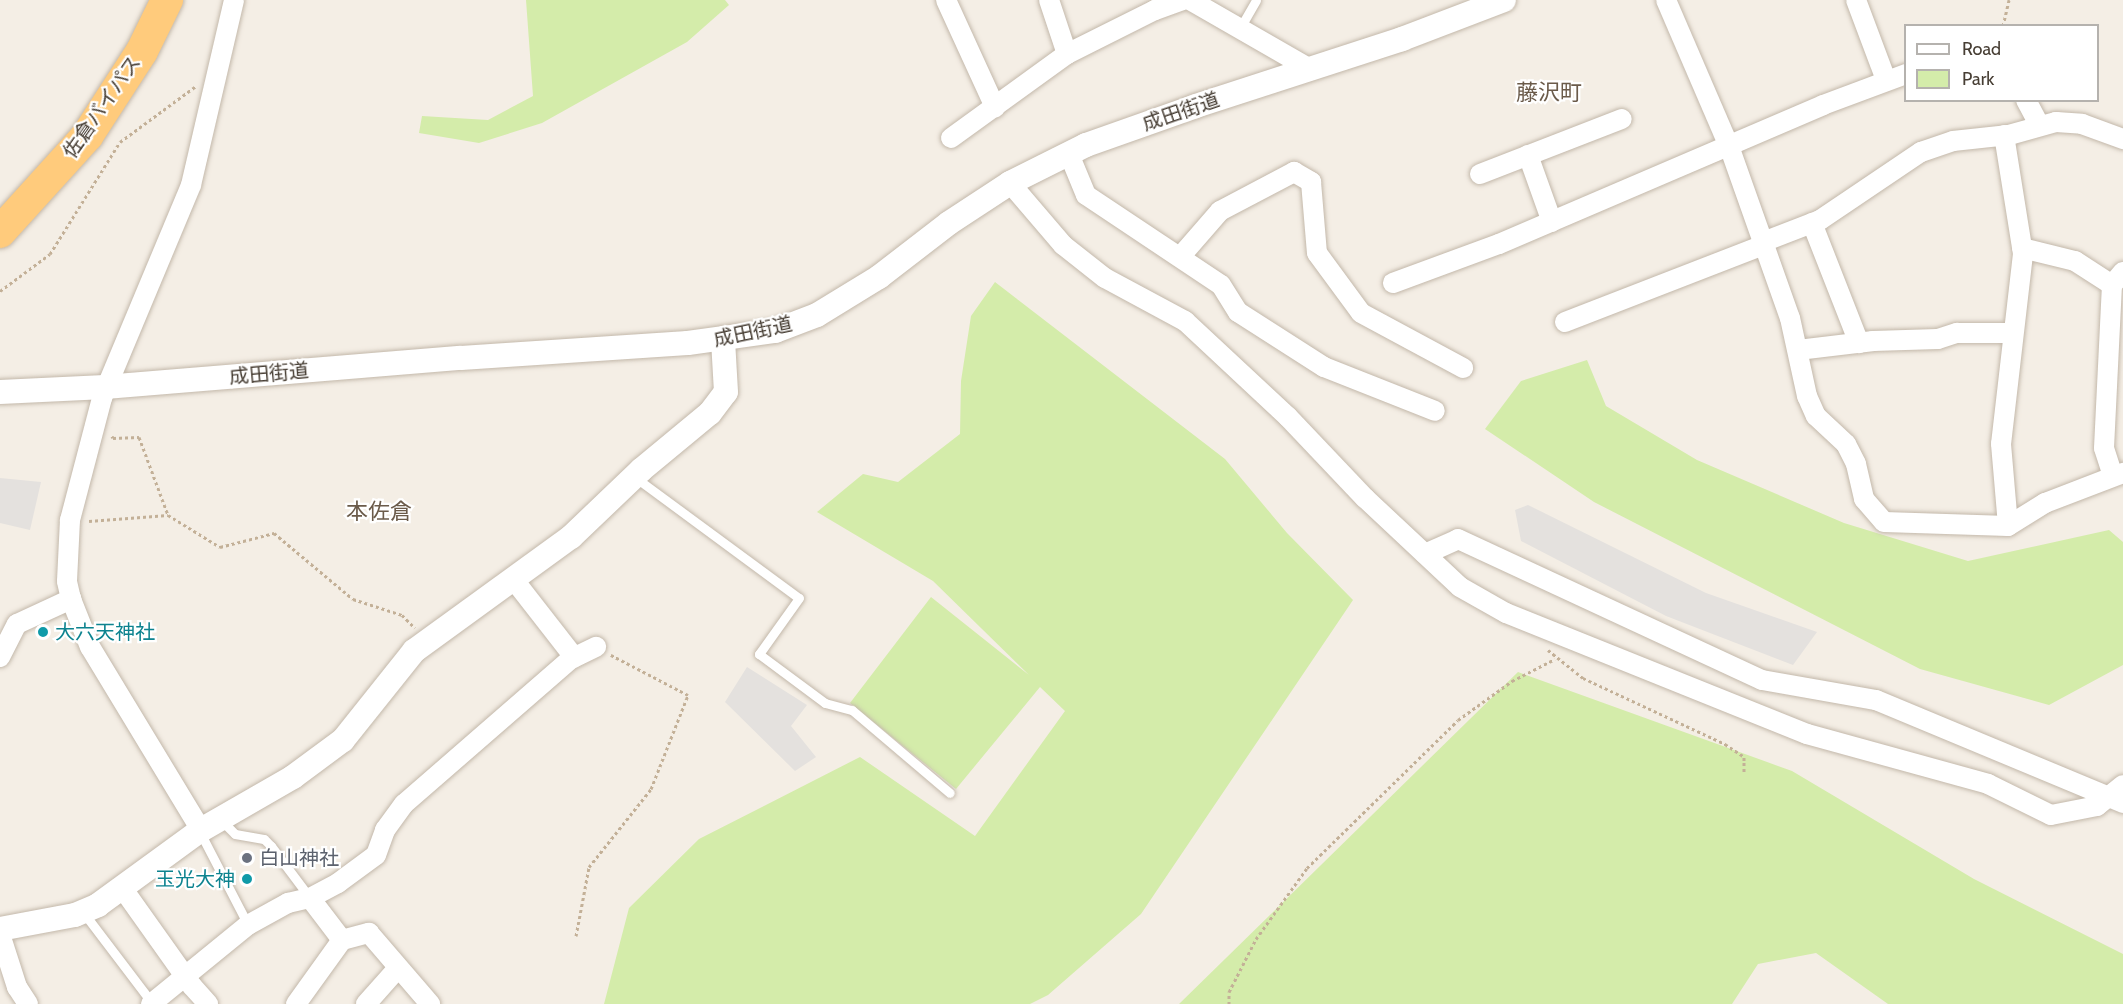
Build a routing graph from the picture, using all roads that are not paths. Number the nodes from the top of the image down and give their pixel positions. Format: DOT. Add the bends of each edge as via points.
graph roads {
  1 [pos="167,0"];
  2 [pos="234,0"];
  3 [pos="945,0"];
  4 [pos="1049,0"];
  5 [pos="1183,0"];
  6 [pos="1190,0"];
  7 [pos="1256,0"];
  8 [pos="1504,0"];
  9 [pos="1666,0"];
  10 [pos="1856,0"];
  11 [pos="1240,28"];
  12 [pos="1067,54"];
  13 [pos="1310,69"];
  14 [pos="1904,74"];
  15 [pos="1886,81"];
  16 [pos="2027,102"];
  17 [pos="994,107"];
  18 [pos="1622,119"];
  19 [pos="2039,124"];
  20 [pos="2004,135"];
  21 [pos="951,138"];
  22 [pos="2123,139"];
  23 [pos="1729,146"];
  24 [pos="1069,154"];
  25 [pos="1528,155"];
  26 [pos="1480,174"];
  27 [pos="1011,183"];
  28 [pos="1552,222"];
  29 [pos="1812,223"];
  30 [pos="0,232"];
  31 [pos="1763,244"];
  32 [pos="2022,248"];
  33 [pos="1179,257"];
  34 [pos="2118,278"];
  35 [pos="1392,283"];
  36 [pos="1565,322"];
  37 [pos="2013,333"];
  38 [pos="723,340"];
  39 [pos="1858,343"];
  40 [pos="1798,350"];
  41 [pos="1463,368"];
  42 [pos="2115,386"];
  43 [pos="0,392"];
  44 [pos="104,392"];
  45 [pos="1435,411"];
  46 [pos="2118,475"];
  47 [pos="634,476"];
  48 [pos="2008,526"];
  49 [pos="1425,554"];
  50 [pos="514,580"];
  51 [pos="71,599"];
  52 [pos="596,647"];
  53 [pos="0,657"];
  54 [pos="574,657"];
  55 [pos="950,793"];
  56 [pos="2118,795"];
  57 [pos="211,825"];
  58 [pos="123,889"];
  59 [pos="310,898"];
  60 [pos="83,912"];
  61 [pos="248,925"];
  62 [pos="0,929"];
  63 [pos="0,934"];
  64 [pos="342,940"];
  65 [pos="398,968"];
  66 [pos="184,975"];
  67 [pos="152,1003"];
  68 [pos="28,1004"];
  69 [pos="208,1004"];
  70 [pos="296,1004"];
  71 [pos="366,1004"];
  72 [pos="430,1004"];
  1 -- 30 [label="highway, 佐倉バイパス" via="142,51 87,136"];
  2 -- 44 [label="street" via="191,185"];
  3 -- 17 [label="street"];
  4 -- 12 [label="street"];
  5 -- 12 [label="street"];
  6 -- 11 [label="street"];
  7 -- 11 [label="lane"];
  8 -- 13 [label="street, 成田街道"];
  9 -- 23 [label="street"];
  10 -- 15 [label="street"];
  11 -- 13 [label="street"];
  12 -- 17 [label="street"];
  13 -- 24 [label="street, 成田街道" via="1196,106"];
  14 -- 15 [label="street"];
  15 -- 23 [label="street"];
  16 -- 19 [label="street"];
  17 -- 21 [label="street"];
  18 -- 25 [label="street"];
  19 -- 20 [label="street"];
  19 -- 22 [label="street" via="2082,124"];
  20 -- 29 [label="street" via="1953,141 1921,152"];
  20 -- 32 [label="street"];
  23 -- 28 [label="street"];
  23 -- 31 [label="street"];
  24 -- 27 [label="street, 成田街道"];
  24 -- 33 [label="street" via="1086,195"];
  25 -- 26 [label="street"];
  25 -- 28 [label="street"];
  27 -- 38 [label="street, 成田街道" via="879,277 817,315 775,331"];
  27 -- 49 [label="street" via="1063,245 1105,278 1185,321"];
  28 -- 35 [label="street"];
  29 -- 31 [label="street"];
  29 -- 39 [label="street"];
  31 -- 36 [label="street"];
  31 -- 40 [label="street"];
  32 -- 34 [label="street" via="2075,261"];
  32 -- 37 [label="street"];
  33 -- 41 [label="street" via="1220,211 1294,172 1311,182 1317,254 1361,312"];
  33 -- 45 [label="street" via="1221,285 1238,312 1324,367"];
  34 -- 42 [label="street"];
  37 -- 39 [label="street" via="1957,333 1938,339"];
  37 -- 48 [label="street" via="2001,444"];
  38 -- 44 [label="street, 成田街道"];
  38 -- 47 [label="street" via="726,392 710,413"];
  39 -- 40 [label="street"];
  40 -- 48 [label="street" via="1807,396 1816,416 1846,444 1856,464 1864,500 1884,522"];
  42 -- 46 [label="street" via="2104,448"];
  43 -- 44 [label="street, 成田街道"];
  44 -- 51 [label="street" via="70,520 67,581"];
  46 -- 48 [label="street" via="2045,503"];
  47 -- 50 [label="street" via="571,537"];
  47 -- 55 [label="lane" via="799,598 759,654 825,703 852,710"];
  49 -- 56 [label="street" via="1458,539 1762,680 1876,700"];
  49 -- 56 [label="street" via="1460,586 1506,613 1807,734 1988,784 2051,815 2097,806"];
  50 -- 54 [label="street"];
  50 -- 57 [label="street" via="414,651 343,740 293,777"];
  51 -- 53 [label="street" via="17,624"];
  51 -- 57 [label="street" via="90,647"];
  52 -- 54 [label="street"];
  54 -- 59 [label="street" via="404,804 385,830 376,855"];
  57 -- 58 [label="street"];
  57 -- 59 [label="lane" via="264,839"];
  57 -- 61 [label="lane" via="204,840"];
  58 -- 60 [label="street"];
  58 -- 66 [label="street"];
  59 -- 61 [label="street" via="288,903"];
  59 -- 64 [label="street"];
  60 -- 62 [label="street"];
  60 -- 67 [label="lane"];
  61 -- 66 [label="street"];
  63 -- 68 [label="street" via="17,987"];
  64 -- 65 [label="street" via="369,933"];
  64 -- 70 [label="street"];
  65 -- 71 [label="street"];
  65 -- 72 [label="street"];
  66 -- 67 [label="street"];
  66 -- 69 [label="street"];
}
